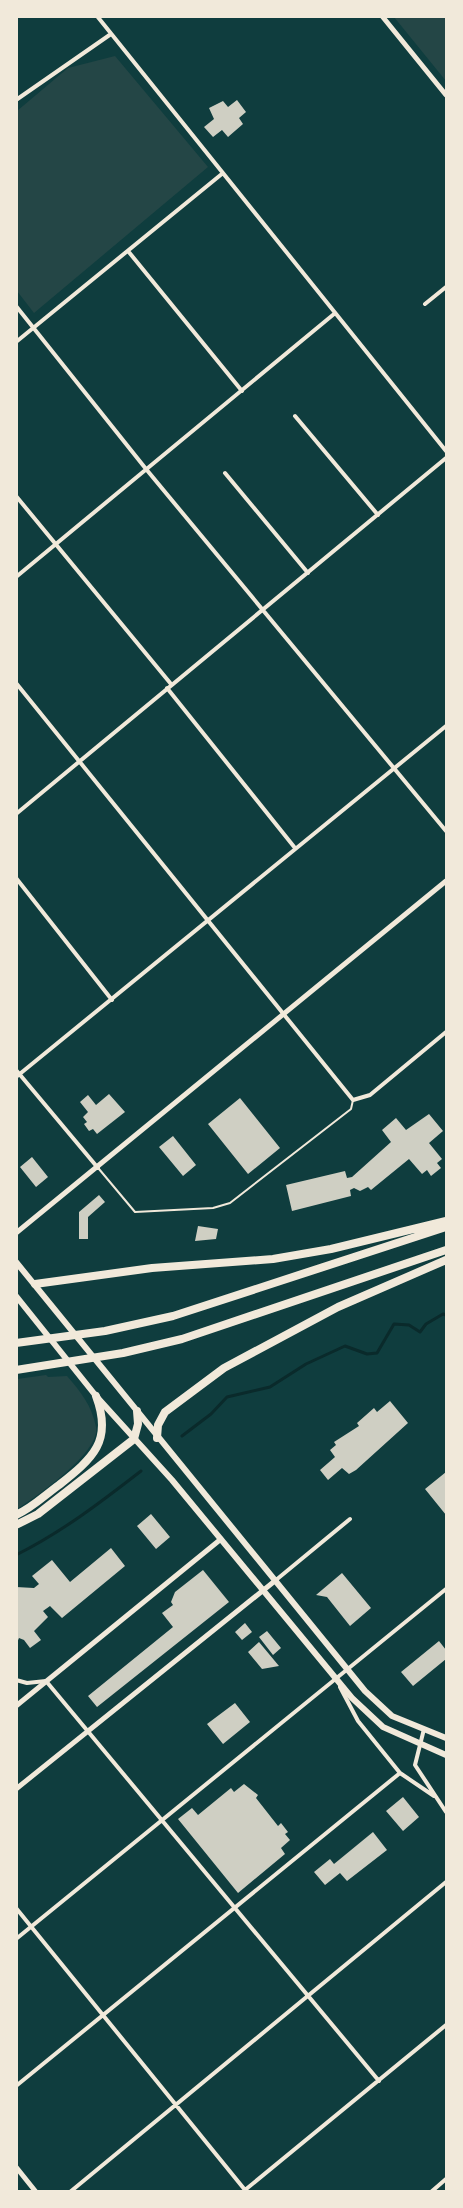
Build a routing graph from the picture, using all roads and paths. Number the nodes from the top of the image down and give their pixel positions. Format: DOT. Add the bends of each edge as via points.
graph roads {
  1 [pos="97,16"];
  2 [pos="382,16"];
  3 [pos="111,34"];
  4 [pos="447,95"];
  5 [pos="16,100"];
  6 [pos="223,173"];
  7 [pos="128,250"];
  8 [pos="447,287"];
  9 [pos="425,304"];
  10 [pos="16,306"];
  11 [pos="334,314"];
  12 [pos="34,327"];
  13 [pos="16,342"];
  14 [pos="242,391"];
  15 [pos="295,416"];
  16 [pos="447,451"];
  17 [pos="447,458"];
  18 [pos="146,469"];
  19 [pos="225,473"];
  20 [pos="16,496"];
  21 [pos="378,515"];
  22 [pos="55,544"];
  23 [pos="308,573"];
  24 [pos="16,577"];
  25 [pos="262,610"];
  26 [pos="16,682"];
  27 [pos="169,686"];
  28 [pos="447,726"];
  29 [pos="80,761"];
  30 [pos="393,770"];
  31 [pos="16,814"];
  32 [pos="447,831"];
  33 [pos="295,848"];
  34 [pos="16,878"];
  35 [pos="447,881"];
  36 [pos="209,922"];
  37 [pos="112,1000"];
  38 [pos="284,1014"];
  39 [pos="447,1032"];
  40 [pos="18,1073"];
  41 [pos="353,1100"];
  42 [pos="98,1167"];
  43 [pos="447,1221"];
  44 [pos="447,1227"];
  45 [pos="16,1233"];
  46 [pos="447,1250"];
  47 [pos="447,1260"];
  48 [pos="16,1262"];
  49 [pos="34,1284"];
  50 [pos="16,1296"];
  51 [pos="20,1343"];
  52 [pos="16,1368"];
  53 [pos="96,1396"];
  54 [pos="137,1411"];
  55 [pos="157,1438"];
  56 [pos="134,1439"];
  57 [pos="16,1515"];
  58 [pos="350,1519"];
  59 [pos="16,1525"];
  60 [pos="221,1539"];
  61 [pos="276,1580"];
  62 [pos="446,1589"];
  63 [pos="264,1590"];
  64 [pos="348,1669"];
  65 [pos="335,1679"];
  66 [pos="16,1680"];
  67 [pos="46,1681"];
  68 [pos="16,1706"];
  69 [pos="424,1729"];
  70 [pos="87,1730"];
  71 [pos="447,1738"];
  72 [pos="420,1745"];
  73 [pos="447,1755"];
  74 [pos="400,1773"];
  75 [pos="16,1789"];
  76 [pos="434,1796"];
  77 [pos="447,1812"];
  78 [pos="162,1820"];
  79 [pos="447,1882"];
  80 [pos="16,1908"];
  81 [pos="235,1908"];
  82 [pos="32,1926"];
  83 [pos="16,1939"];
  84 [pos="309,1997"];
  85 [pos="104,2015"];
  86 [pos="447,2025"];
  87 [pos="379,2081"];
  88 [pos="16,2086"];
  89 [pos="176,2105"];
  90 [pos="16,2167"];
  91 [pos="447,2179"];
  92 [pos="244,2191"];
  93 [pos="36,2192"];
  94 [pos="70,2192"];
  95 [pos="431,2192"];
  1 -- 3 [label="street"];
  2 -- 4 [label="street"];
  3 -- 5 [label="street"];
  3 -- 6 [label="street"];
  6 -- 7 [label="street"];
  6 -- 11 [label="street"];
  7 -- 12 [label="street"];
  7 -- 14 [label="street"];
  8 -- 9 [label="street"];
  10 -- 12 [label="street"];
  11 -- 14 [label="street"];
  11 -- 16 [label="street"];
  12 -- 13 [label="street"];
  12 -- 18 [label="street"];
  14 -- 18 [label="street"];
  15 -- 21 [label="street"];
  17 -- 21 [label="street"];
  18 -- 22 [label="street"];
  18 -- 25 [label="street"];
  19 -- 23 [label="street"];
  20 -- 22 [label="street"];
  21 -- 23 [label="street"];
  22 -- 24 [label="street"];
  22 -- 27 [label="street"];
  23 -- 25 [label="street"];
  25 -- 27 [label="street"];
  25 -- 30 [label="street"];
  26 -- 29 [label="street"];
  27 -- 29 [label="street"];
  27 -- 33 [label="street"];
  28 -- 30 [label="street"];
  29 -- 31 [label="street"];
  29 -- 36 [label="street"];
  30 -- 32 [label="street"];
  30 -- 33 [label="street"];
  33 -- 36 [label="street"];
  34 -- 37 [label="street"];
  35 -- 38 [label="street"];
  36 -- 37 [label="street"];
  36 -- 38 [label="street"];
  37 -- 40 [label="street"];
  38 -- 41 [label="street"];
  38 -- 42 [label="street"];
  39 -- 41 [label="street" via="370,1095"];
  40 -- 42 [label="street"];
  41 -- 42 [label="lane" via="351,1108 230,1203 213,1208 135,1212"];
  42 -- 45 [label="street"];
  43 -- 49 [label="highway" via="273,1259 152,1268"];
  44 -- 51 [label="highway" via="217,1304 105,1331"];
  46 -- 52 [label="highway" via="182,1340 123,1353"];
  47 -- 55 [label="highway" via="338,1307 224,1368 165,1412"];
  48 -- 49 [label="main road"];
  49 -- 54 [label="main road"];
  50 -- 53 [label="main road"];
  53 -- 56 [label="main road"];
  53 -- 57 [label="highway" via="103,1415 103,1433 91,1458"];
  54 -- 55 [label="main road"];
  54 -- 56 [label="highway"];
  55 -- 61 [label="main road"];
  56 -- 59 [label="highway" via="38,1514"];
  56 -- 60 [label="main road"];
  58 -- 61 [label="street"];
  60 -- 63 [label="main road"];
  60 -- 67 [label="street"];
  61 -- 63 [label="street"];
  61 -- 64 [label="main road"];
  62 -- 64 [label="street"];
  63 -- 65 [label="main road"];
  63 -- 70 [label="street"];
  64 -- 65 [label="street"];
  64 -- 69 [label="main road" via="392,1716"];
  65 -- 72 [label="main road" via="383,1727"];
  65 -- 74 [label="street" via="358,1721"];
  65 -- 78 [label="street"];
  66 -- 67 [label="street"];
  67 -- 68 [label="street"];
  67 -- 70 [label="street"];
  69 -- 71 [label="main road"];
  69 -- 72 [label="street"];
  70 -- 75 [label="street"];
  70 -- 78 [label="street"];
  72 -- 73 [label="main road"];
  72 -- 76 [label="street" via="415,1765"];
  74 -- 76 [label="street"];
  74 -- 81 [label="street"];
  76 -- 77 [label="street"];
  78 -- 81 [label="street"];
  78 -- 82 [label="street"];
  79 -- 84 [label="street"];
  80 -- 82 [label="street"];
  81 -- 84 [label="street"];
  81 -- 85 [label="street"];
  82 -- 83 [label="street"];
  82 -- 85 [label="street"];
  84 -- 87 [label="street"];
  84 -- 89 [label="street"];
  85 -- 88 [label="street"];
  85 -- 89 [label="street"];
  86 -- 87 [label="street"];
  87 -- 92 [label="street"];
  89 -- 92 [label="street"];
  89 -- 94 [label="street"];
  90 -- 93 [label="street"];
  91 -- 95 [label="street"];
}
